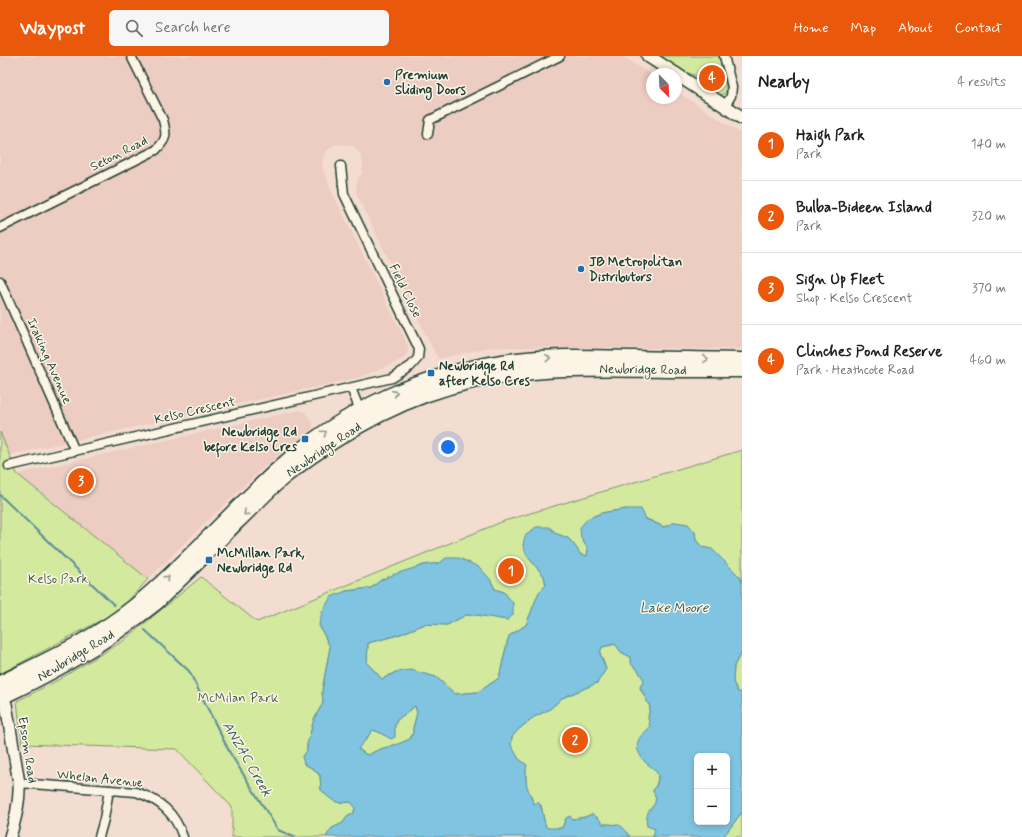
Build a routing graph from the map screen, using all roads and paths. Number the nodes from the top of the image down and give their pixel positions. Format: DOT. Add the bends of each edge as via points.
graph roads {
  1 [pos="131,56"];
  2 [pos="560,56"];
  3 [pos="648,56"];
  4 [pos="724,56"];
  5 [pos="667,68"];
  6 [pos="682,78"];
  7 [pos="725,106"];
  8 [pos="742,118"];
  9 [pos="428,134"];
  10 [pos="341,166"];
  11 [pos="0,228"];
  12 [pos="0,281"];
  13 [pos="742,360"];
  14 [pos="742,370"];
  15 [pos="351,388"];
  16 [pos="363,416"];
  17 [pos="75,451"];
  18 [pos="9,466"];
  19 [pos="1,692"];
  20 [pos="19,783"];
  21 [pos="109,790"];
  22 [pos="10,837"];
  23 [pos="99,837"];
  24 [pos="183,837"];
  1 -- 11 [label="street, Seton Road" via="163,120 166,131 164,142 156,150"];
  2 -- 9 [label="street" via="430,120"];
  3 -- 5 [label="main road"];
  4 -- 7 [label="street" via="732,87 731,96"];
  6 -- 7 [label="main road"];
  7 -- 8 [label="main road"];
  10 -- 15 [label="street, Field Close" via="344,194 419,349 418,358 411,366 392,378"];
  12 -- 17 [label="street, Iraking Avenue"];
  16 -- 13 [label="highway, Newbridge Road, one-way" via="403,390 454,373 507,361 596,356"];
  14 -- 16 [label="highway, Newbridge Road" via="570,369 509,374 472,381"];
  15 -- 16 [label="street"];
  15 -- 17 [label="street, Kelso Crescent"];
  16 -- 19 [label="highway, Newbridge Road" via="334,426 286,462 161,583 141,608 118,625 71,648"];
  17 -- 18 [label="street, Kelso Crescent"];
  19 -- 20 [label="street, Epsom Road" via="6,704"];
  20 -- 21 [label="street, Whelan Avenue"];
  20 -- 22 [label="street, Epsom Road" via="18,803"];
  21 -- 23 [label="street"];
  21 -- 24 [label="street, Whelan Avenue" via="136,792 158,802 175,818"];
}
